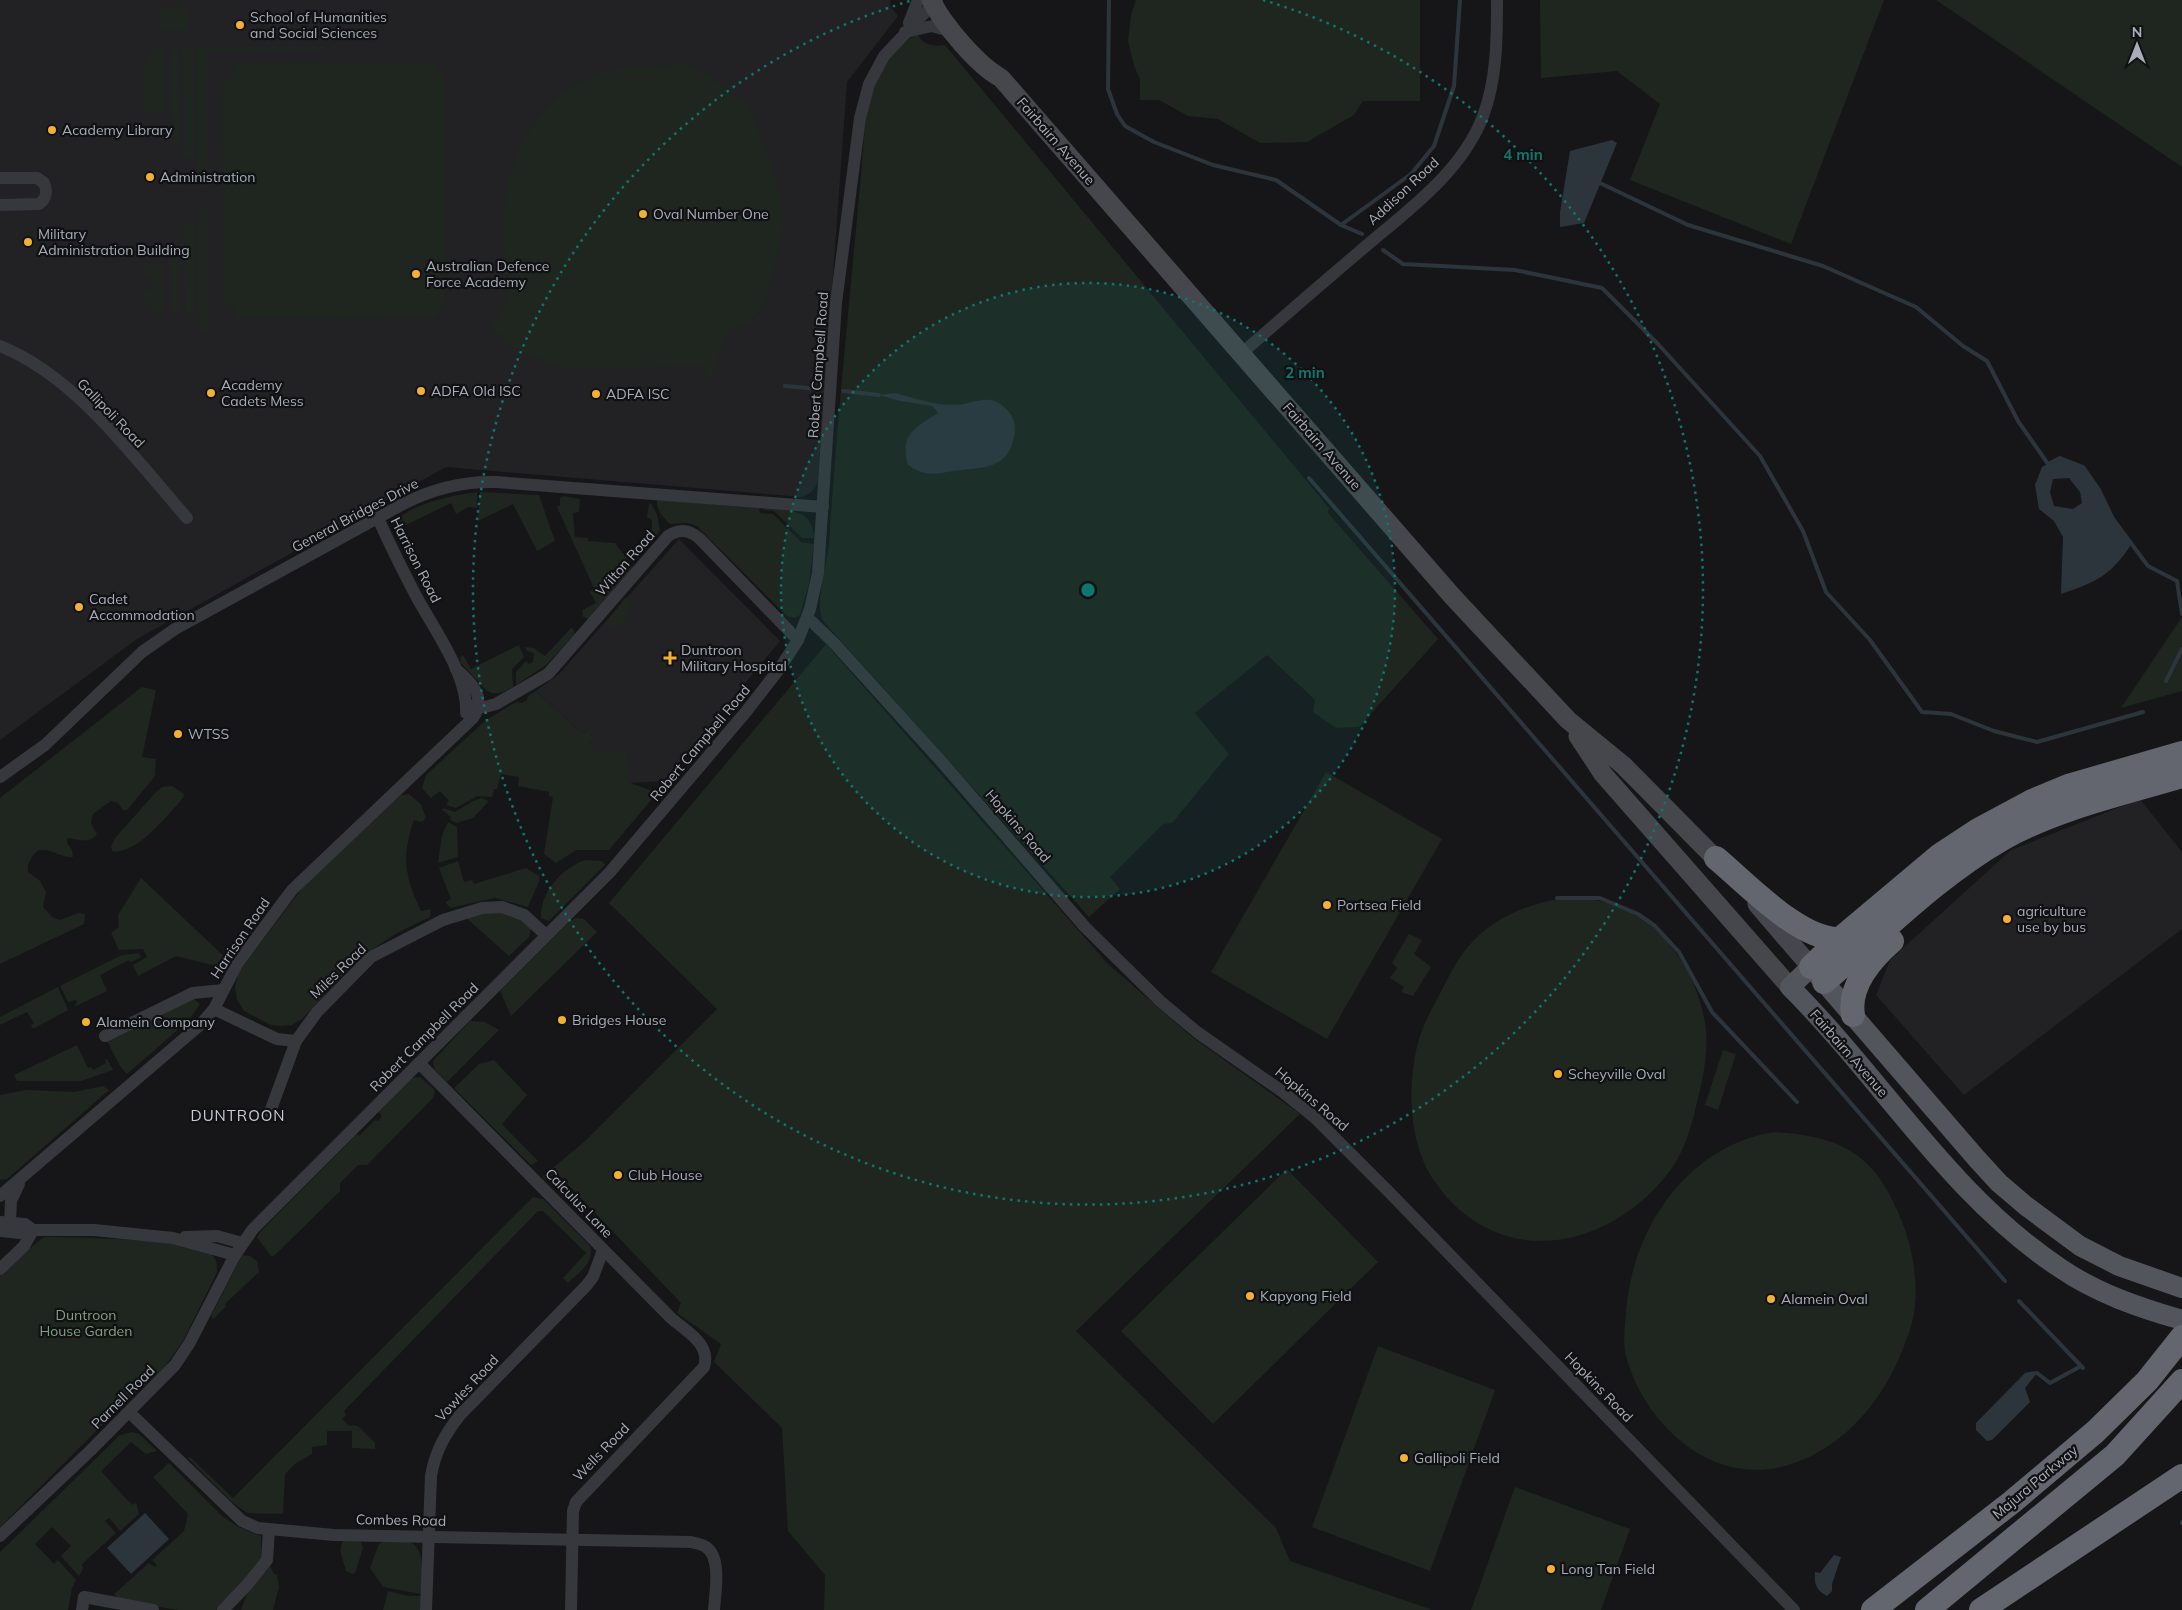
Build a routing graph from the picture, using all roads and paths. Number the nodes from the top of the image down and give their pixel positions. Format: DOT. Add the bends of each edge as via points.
graph roads {
  1 [pos="1497,0"];
  2 [pos="933,1"];
  3 [pos="905,32"];
  4 [pos="954,32"];
  5 [pos="1001,78"];
  6 [pos="0,178"];
  7 [pos="0,205"];
  8 [pos="0,346"];
  9 [pos="1242,353"];
  10 [pos="823,507"];
  11 [pos="187,518"];
  12 [pos="378,518"];
  13 [pos="808,618"];
  14 [pos="798,640"];
  15 [pos="456,669"];
  16 [pos="466,705"];
  17 [pos="480,706"];
  18 [pos="1568,720"];
  19 [pos="459,732"];
  20 [pos="2182,753"];
  21 [pos="2182,776"];
  22 [pos="0,777"];
  23 [pos="2001,840"];
  24 [pos="1716,858"];
  25 [pos="546,936"];
  26 [pos="1840,939"];
  27 [pos="1817,975"];
  28 [pos="222,990"];
  29 [pos="1796,993"];
  30 [pos="214,1009"];
  31 [pos="1852,1015"];
  32 [pos="105,1036"];
  33 [pos="296,1041"];
  34 [pos="420,1063"];
  35 [pos="270,1112"];
  36 [pos="22,1179"];
  37 [pos="0,1196"];
  38 [pos="2,1227"];
  39 [pos="33,1230"];
  40 [pos="173,1238"];
  41 [pos="242,1243"];
  42 [pos="603,1250"];
  43 [pos="235,1255"];
  44 [pos="0,1269"];
  45 [pos="2182,1288"];
  46 [pos="2181,1332"];
  47 [pos="704,1367"];
  48 [pos="2182,1381"];
  49 [pos="129,1412"];
  50 [pos="2182,1476"];
  51 [pos="269,1530"];
  52 [pos="429,1535"];
  53 [pos="0,1536"];
  54 [pos="572,1540"];
  55 [pos="82,1610"];
  56 [pos="153,1610"];
  57 [pos="223,1610"];
  58 [pos="426,1610"];
  59 [pos="571,1610"];
  60 [pos="714,1610"];
  61 [pos="1794,1610"];
  62 [pos="1873,1610"];
  63 [pos="1927,1610"];
  64 [pos="1981,1610"];
  1 -- 9 [label="street, Addison Road" via="1495,67 1490,92 1483,116 1467,148 1425,195"];
  2 -- 3 [label="street, Robert Campbell Road"];
  2 -- 4 [label="main road, Fairbairn Avenue"];
  2 -- 5 [label="main road, Fairbairn Avenue" via="960,21 997,66"];
  3 -- 4 [label="street" via="932,26"];
  3 -- 10 [label="street, Robert Campbell Road" via="884,56 869,84 860,118 836,303"];
  4 -- 5 [label="main road, Fairbairn Avenue" via="988,71"];
  5 -- 9 [label="main road, Fairbairn Avenue"];
  6 -- 7 [label="street" via="37,178 44,183 46,191 45,199 39,204"];
  8 -- 11 [label="street, Gallipoli Road" via="41,367 84,404"];
  9 -- 18 [label="main road, Fairbairn Avenue" via="1454,598"];
  10 -- 12 [label="street, General Bridges Drive" via="488,482 458,484 432,491"];
  10 -- 13 [label="street, Robert Campbell Road" via="818,573"];
  12 -- 15 [label="street, Harrison Road"];
  12 -- 22 [label="street, General Bridges Drive" via="175,629 142,652 44,745"];
  13 -- 14 [label="street, Robert Campbell Road"];
  13 -- 61 [label="street, Hopkins Road" via="940,760 1085,927 1190,1026 1314,1117"];
  14 -- 17 [label="street, Wilton Road" via="700,539 687,531 677,531 668,536 548,674 496,704"];
  14 -- 25 [label="street, Robert Campbell Road" via="774,676 708,758 615,866"];
  15 -- 16 [label="street, Harrison Road"];
  15 -- 17 [label="street, Harrison Road" via="477,690"];
  16 -- 17 [label="street, Wilton Road"];
  16 -- 19 [label="street, Harrison Road"];
  17 -- 19 [label="street, Harrison Road" via="474,718"];
  18 -- 24 [label="main road, Fairbairn Avenue" via="1623,765"];
  18 -- 29 [label="main road, Fairbairn Avenue" via="1603,774"];
  19 -- 28 [label="street, Harrison Road" via="292,890 237,964"];
  20 -- 26 [label="highway" via="2068,786 1994,821 1940,855"];
  21 -- 23 [label="highway" via="2060,814"];
  23 -- 27 [label="highway"];
  23 -- 31 [label="highway" via="1964,880 1877,954 1854,994"];
  24 -- 26 [label="highway" via="1789,920 1822,937"];
  24 -- 27 [label="main road, Fairbairn Avenue"];
  25 -- 33 [label="street, Miles Road" via="524,915 502,907 482,908 442,920 371,957 317,1012"];
  25 -- 34 [label="street, Robert Campbell Road"];
  26 -- 27 [label="highway"];
  27 -- 29 [label="main road"];
  27 -- 31 [label="main road, Fairbairn Avenue"];
  28 -- 30 [label="street, Harrison Road"];
  28 -- 32 [label="street" via="193,994"];
  29 -- 46 [label="main road, Fairbairn Avenue" via="1955,1176 2006,1227 2060,1269 2139,1306"];
  30 -- 33 [label="street" via="276,1039"];
  30 -- 36 [label="street, Harrison Road" via="177,1046"];
  31 -- 45 [label="main road, Fairbairn Avenue" via="1999,1183 2026,1206 2080,1246 2119,1266"];
  33 -- 35 [label="street, Miles Road"];
  34 -- 41 [label="street, Robert Campbell Road" via="275,1206"];
  34 -- 42 [label="street, Calculus Lane"];
  36 -- 37 [label="street, Harrison Road"];
  36 -- 38 [label="street, Harrison Road"];
  38 -- 39 [label="street" via="20,1233"];
  39 -- 40 [label="street" via="94,1230"];
  39 -- 44 [label="street" via="24,1246"];
  40 -- 41 [label="street" via="213,1235"];
  40 -- 43 [label="street"];
  41 -- 43 [label="street, Robert Campbell Road"];
  42 -- 47 [label="street, Calculus Lane" via="702,1344 706,1359"];
  42 -- 52 [label="street, Vowles Road" via="593,1277 578,1295 460,1414 444,1435 431,1476"];
  43 -- 49 [label="street, Parnell Road" via="182,1356"];
  46 -- 62 [label="highway, Majura Parkway" via="2147,1381 2095,1432 2012,1502"];
  47 -- 54 [label="street, Wells Road" via="580,1495 573,1511"];
  48 -- 63 [label="highway" via="2115,1455"];
  49 -- 51 [label="street, Combes Road" via="242,1521"];
  49 -- 53 [label="street, Parnell Road"];
  50 -- 64 [label="highway"];
  51 -- 52 [label="street, Combes Road"];
  51 -- 57 [label="street" via="267,1560"];
  52 -- 54 [label="street, Combes Road"];
  52 -- 58 [label="street, Vowles Road"];
  54 -- 59 [label="street, Wells Road"];
  54 -- 60 [label="street, Combes Road" via="691,1542 705,1546 713,1554"];
  55 -- 56 [label="street" via="84,1597"];
}
